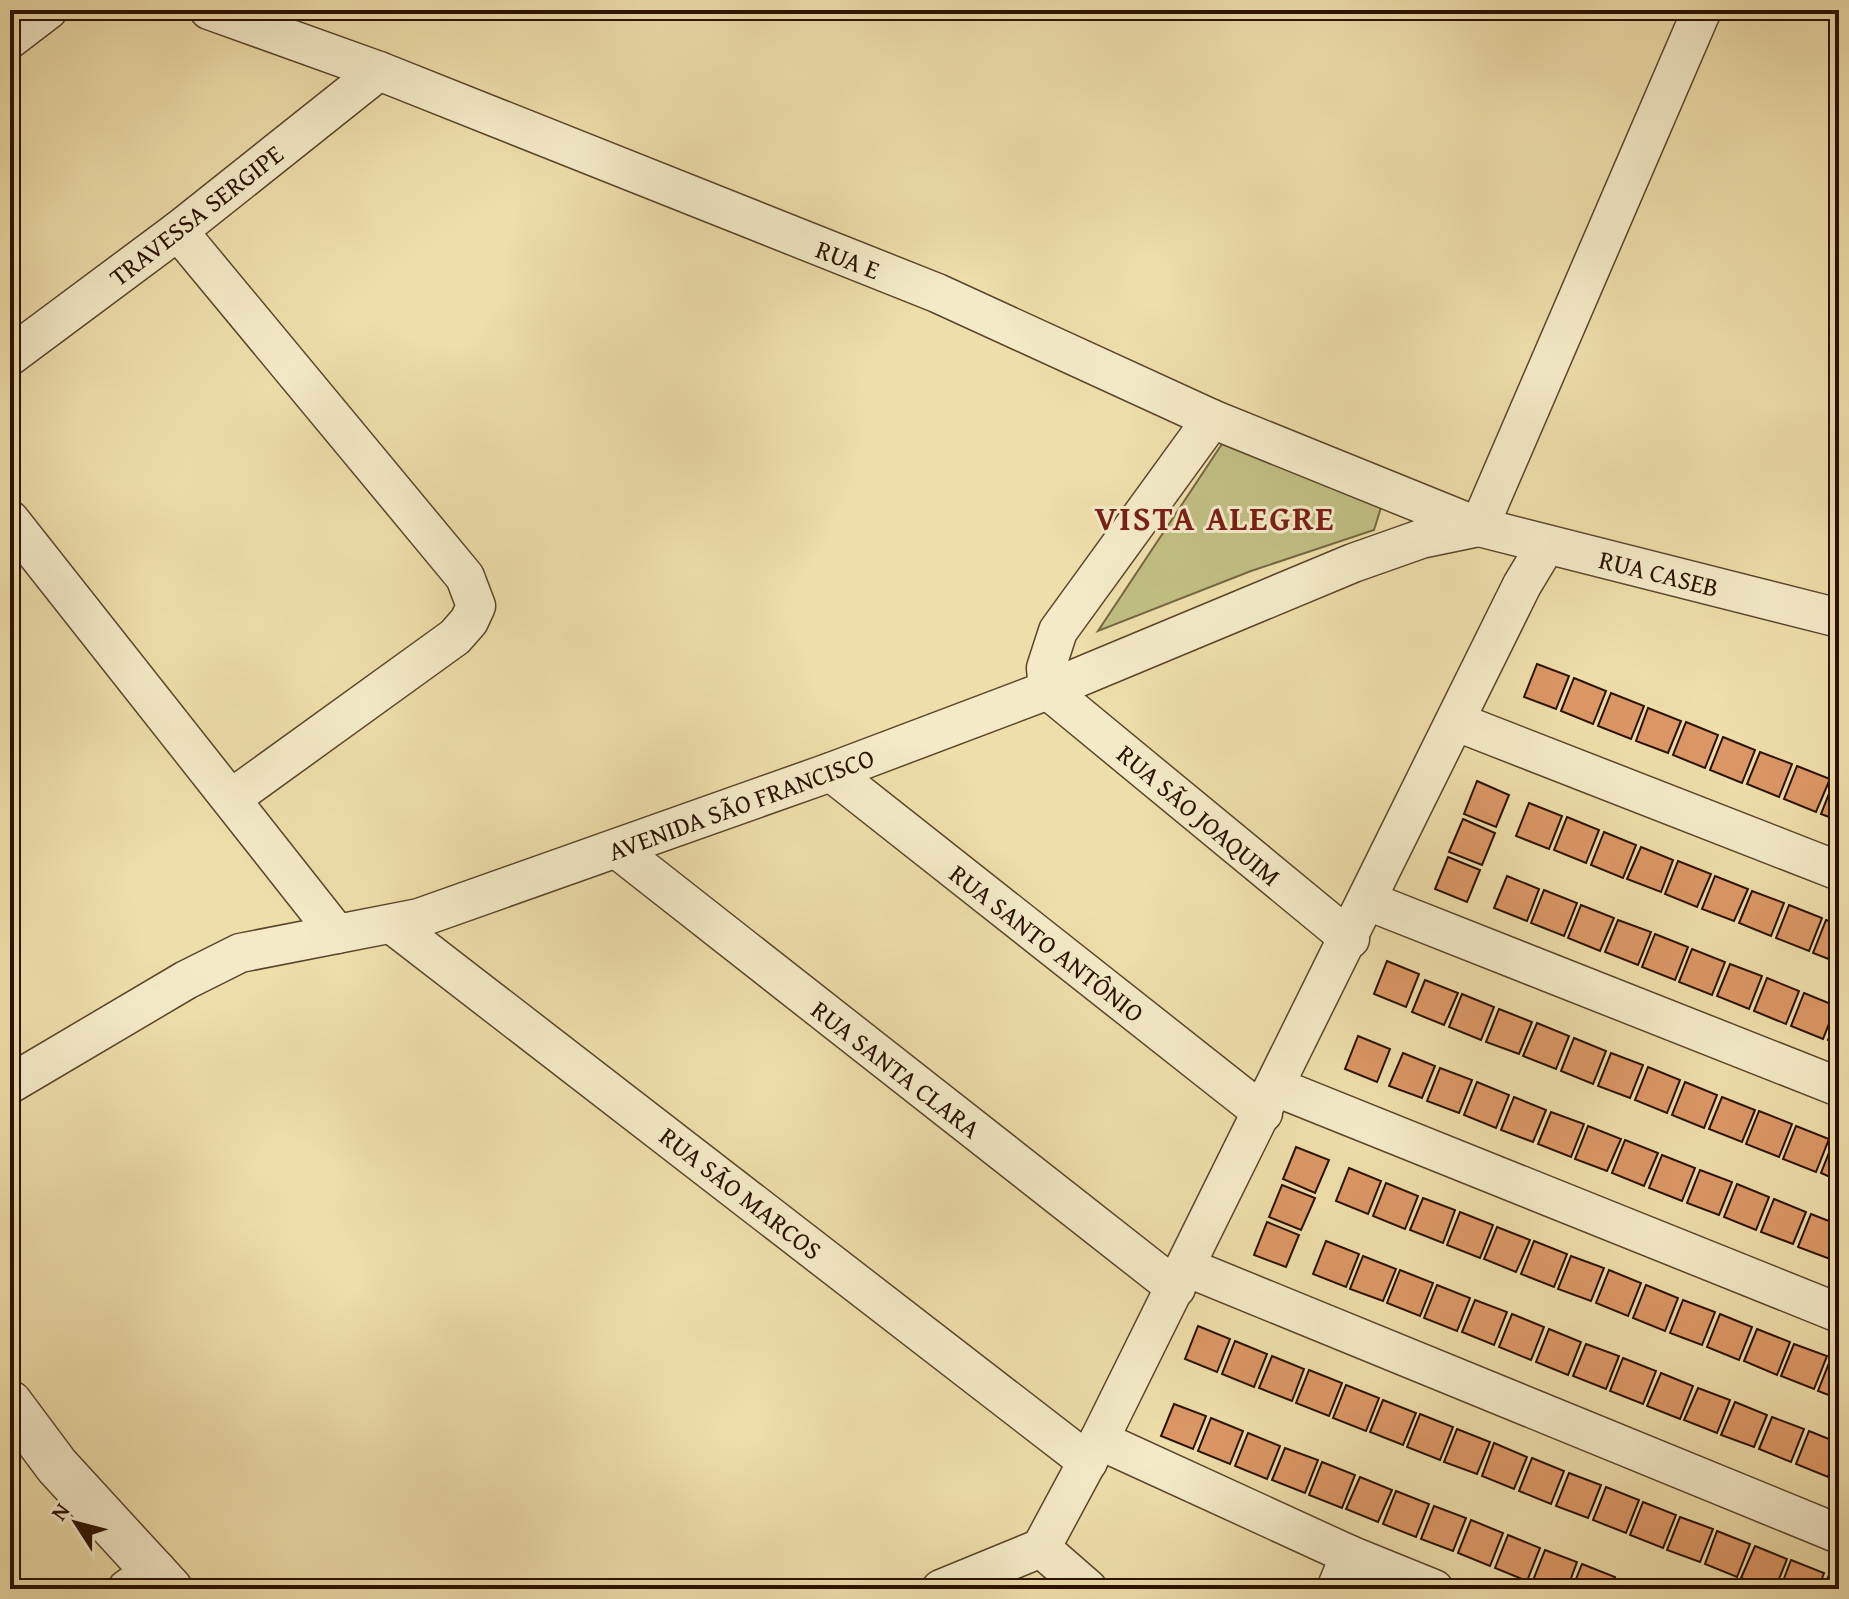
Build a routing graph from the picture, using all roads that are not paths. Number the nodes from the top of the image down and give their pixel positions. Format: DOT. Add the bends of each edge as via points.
graph roads {
  1 [pos="48,10"];
  2 [pos="209,10"];
  3 [pos="1702,10"];
  4 [pos="10,39"];
  5 [pos="379,71"];
  6 [pos="178,231"];
  7 [pos="10,356"];
  8 [pos="1212,419"];
  9 [pos="10,520"];
  10 [pos="1479,527"];
  11 [pos="1546,545"];
  12 [pos="1839,618"];
  13 [pos="1048,690"];
  14 [pos="1457,722"];
  15 [pos="831,772"];
  16 [pos="232,798"];
  17 [pos="617,849"];
  18 [pos="1839,871"];
  19 [pos="1368,901"];
  20 [pos="393,925"];
  21 [pos="337,934"];
  22 [pos="1350,939"];
  23 [pos="10,1084"];
  24 [pos="1839,1087"];
  25 [pos="1269,1100"];
  26 [pos="1181,1278"];
  27 [pos="1839,1313"];
  28 [pos="10,1403"];
  29 [pos="1094,1451"];
  30 [pos="1839,1534"];
  31 [pos="1041,1548"];
  32 [pos="1343,1572"];
  33 [pos="151,1582"];
  34 [pos="941,1589"];
  35 [pos="1088,1589"];
  36 [pos="1434,1589"];
  1 -- 4 [label="street"];
  2 -- 5 [label="street, RUA E"];
  3 -- 10 [label="street"];
  5 -- 6 [label="street, TRAVESSA SERGIPE"];
  5 -- 8 [label="street, RUA E" via="937,293"];
  6 -- 7 [label="street, TRAVESSA SERGIPE"];
  6 -- 16 [label="street" via="475,595 469,621 455,637"];
  8 -- 10 [label="street, RUA E"];
  8 -- 13 [label="street" via="1058,631 1046,668"];
  9 -- 16 [label="street"];
  10 -- 11 [label="street, RUA CASEB"];
  10 -- 13 [label="street, AVENIDA SÃO FRANCISCO" via="1421,539 1353,563"];
  11 -- 12 [label="street, RUA CASEB"];
  11 -- 14 [label="street"];
  13 -- 15 [label="street, AVENIDA SÃO FRANCISCO"];
  13 -- 22 [label="street, RUA SÃO JOAQUIM"];
  14 -- 18 [label="street"];
  14 -- 19 [label="street"];
  15 -- 17 [label="street, AVENIDA SÃO FRANCISCO"];
  15 -- 25 [label="street, RUA SANTO ANTÔNIO"];
  16 -- 21 [label="street"];
  17 -- 20 [label="street, AVENIDA SÃO FRANCISCO"];
  17 -- 26 [label="street, RUA SANTA CLARA"];
  19 -- 22 [label="street"];
  19 -- 24 [label="street"];
  20 -- 21 [label="street, AVENIDA SÃO FRANCISCO"];
  20 -- 29 [label="street, RUA SÃO MARCOS"];
  21 -- 23 [label="street, AVENIDA SÃO FRANCISCO" via="240,953"];
  22 -- 25 [label="street"];
  25 -- 26 [label="street"];
  25 -- 27 [label="street, RUA SANTO ANTÔNIO"];
  26 -- 29 [label="street"];
  26 -- 30 [label="street, RUA SANTA CLARA"];
  28 -- 33 [label="street"];
  29 -- 31 [label="street"];
  29 -- 32 [label="street, RUA SÃO MARCOS"];
  31 -- 34 [label="street"];
  31 -- 35 [label="street"];
  32 -- 36 [label="street, RUA SÃO MARCOS"];
}
